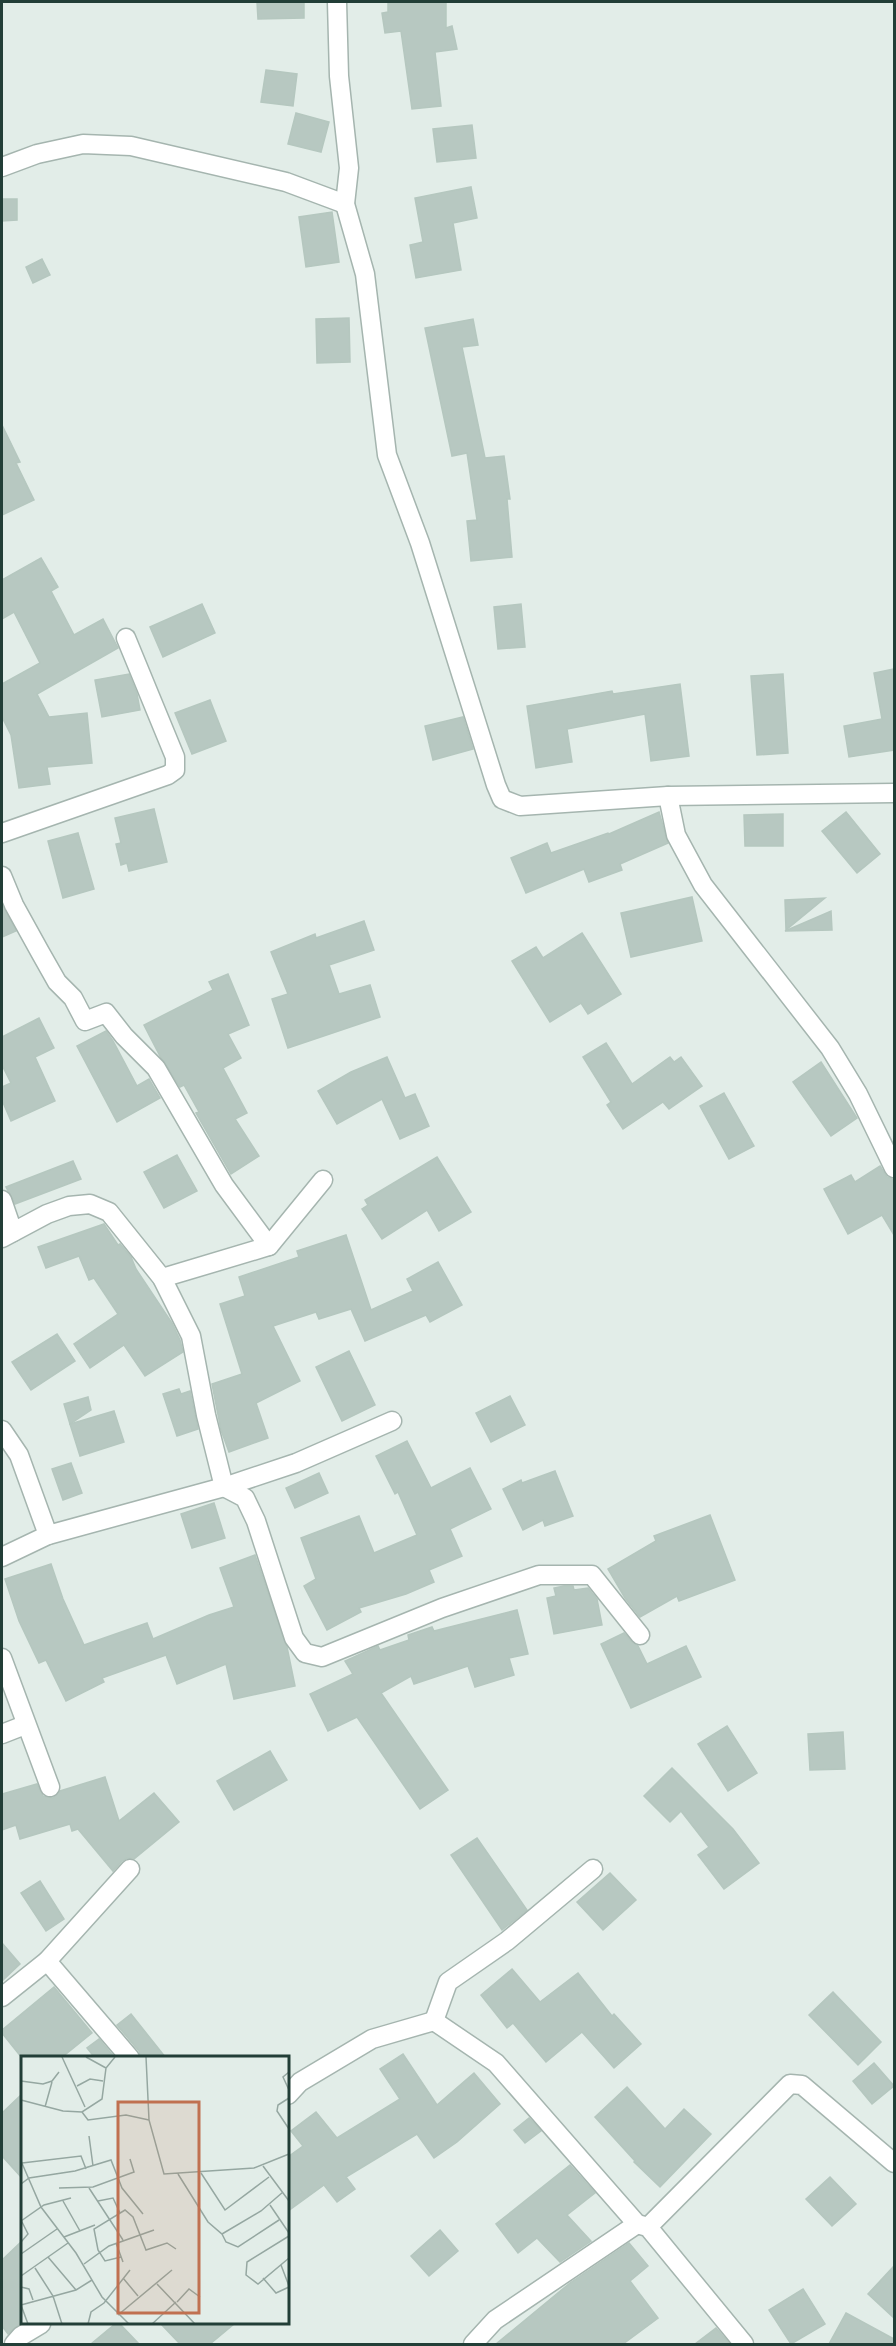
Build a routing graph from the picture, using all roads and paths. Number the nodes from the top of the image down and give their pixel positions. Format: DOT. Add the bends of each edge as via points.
graph roads {
  1 [pos="337,2"];
  2 [pos="2,167"];
  3 [pos="345,204"];
  4 [pos="126,638"];
  5 [pos="894,793"];
  6 [pos="668,796"];
  7 [pos="2,833"];
  8 [pos="2,876"];
  9 [pos="894,1168"];
  10 [pos="323,1180"];
  11 [pos="2,1200"];
  12 [pos="7,1235"];
  13 [pos="269,1246"];
  14 [pos="162,1278"];
  15 [pos="392,1420"];
  16 [pos="2,1430"];
  17 [pos="224,1487"];
  18 [pos="48,1535"];
  19 [pos="2,1557"];
  20 [pos="640,1635"];
  21 [pos="2,1658"];
  22 [pos="26,1725"];
  23 [pos="2,1734"];
  24 [pos="50,1787"];
  25 [pos="130,1869"];
  26 [pos="593,1869"];
  27 [pos="47,1961"];
  28 [pos="2,1997"];
  29 [pos="434,2021"];
  30 [pos="128,2056"];
  31 [pos="290,2093"];
  32 [pos="894,2163"];
  33 [pos="642,2225"];
  34 [pos="39,2325"];
  35 [pos="14,2344"];
  36 [pos="472,2344"];
  37 [pos="744,2344"];
  1 -- 3 [label="street" via="339,76 349,168"];
  2 -- 3 [label="street" via="83,144 130,146 286,182"];
  3 -- 6 [label="street" via="365,274 387,455 420,543 502,799 520,806"];
  4 -- 7 [label="street" via="175,757 175,770 168,776"];
  5 -- 6 [label="street"];
  6 -- 9 [label="street" via="676,835 703,885 830,1048 858,1094"];
  8 -- 13 [label="street" via="57,982 73,998 85,1021 106,1013 156,1068 224,1185"];
  10 -- 13 [label="street"];
  11 -- 12 [label="street"];
  12 -- 14 [label="street" via="47,1214 90,1204 109,1212"];
  13 -- 14 [label="street"];
  14 -- 17 [label="street" via="191,1336"];
  15 -- 17 [label="street" via="296,1463"];
  16 -- 18 [label="street" via="19,1455"];
  17 -- 18 [label="street"];
  17 -- 20 [label="street" via="245,1498 294,1638 305,1653 322,1657 442,1608 539,1575 592,1575"];
  18 -- 19 [label="street"];
  21 -- 22 [label="street"];
  22 -- 23 [label="street"];
  22 -- 24 [label="street"];
  25 -- 27 [label="street"];
  26 -- 29 [label="street" via="507,1941 448,1982"];
  27 -- 28 [label="street"];
  27 -- 30 [label="street"];
  29 -- 31 [label="street" via="372,2040 300,2082"];
  29 -- 33 [label="street" via="496,2063"];
  32 -- 33 [label="street" via="802,2085 790,2084"];
  33 -- 36 [label="street" via="495,2320"];
  33 -- 37 [label="street"];
  34 -- 35 [label="street"];
}
